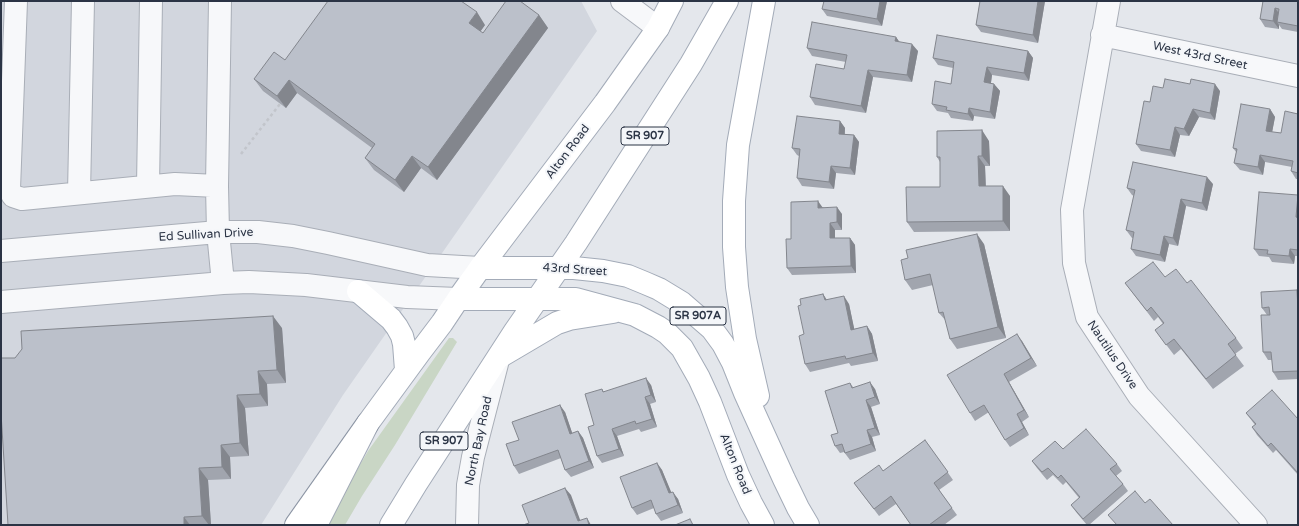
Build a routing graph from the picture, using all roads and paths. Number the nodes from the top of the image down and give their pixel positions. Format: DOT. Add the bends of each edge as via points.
graph roads {
  1 [pos="16,1"];
  2 [pos="83,1"];
  3 [pos="151,1"];
  4 [pos="622,1"];
  5 [pos="672,1"];
  6 [pos="727,1"];
  7 [pos="764,1"];
  8 [pos="1109,1"];
  9 [pos="224,6"];
  10 [pos="658,28"];
  11 [pos="1102,36"];
  12 [pos="1298,76"];
  13 [pos="280,104"];
  14 [pos="240,155"];
  15 [pos="148,186"];
  16 [pos="217,186"];
  17 [pos="79,193"];
  18 [pos="218,232"];
  19 [pos="1,251"];
  20 [pos="480,268"];
  21 [pos="558,268"];
  22 [pos="223,283"];
  23 [pos="358,291"];
  24 [pos="458,299"];
  25 [pos="536,299"];
  26 [pos="1,302"];
  27 [pos="622,311"];
  28 [pos="499,358"];
  29 [pos="406,370"];
  30 [pos="368,423"];
  31 [pos="771,447"];
  32 [pos="296,525"];
  33 [pos="316,525"];
  34 [pos="391,525"];
  35 [pos="467,525"];
  36 [pos="763,525"];
  37 [pos="808,525"];
  38 [pos="1256,525"];
  1 -- 17 [label="street" via="9,189 13,196 22,199"];
  2 -- 17 [label="street"];
  3 -- 15 [label="street"];
  4 -- 10 [label="street"];
  5 -- 10 [label="main road, Alton Road"];
  6 -- 21 [label="main road, SR 907" via="691,64"];
  7 -- 31 [label="main road" via="738,145 734,225 735,269 745,339"];
  8 -- 11 [label="street, Nautilus Drive"];
  9 -- 16 [label="street"];
  10 -- 20 [label="main road, Alton Road" via="605,103"];
  11 -- 12 [label="street, West 43rd Street"];
  11 -- 38 [label="street, Nautilus Drive" via="1072,210 1074,263 1087,317 1139,396"];
  13 -- 14 [label="path"];
  15 -- 16 [label="street"];
  15 -- 17 [label="street"];
  16 -- 18 [label="street"];
  18 -- 19 [label="street, Ed Sullivan Drive"];
  18 -- 20 [label="street, Ed Sullivan Drive" via="258,232 292,236 427,265"];
  18 -- 22 [label="street"];
  20 -- 21 [label="main road, 43rd Street / SR 907A"];
  20 -- 24 [label="main road, Alton Road"];
  21 -- 25 [label="main road, SR 907"];
  21 -- 31 [label="main road, 43rd Street / SR 907A" via="587,269 628,276 659,289 692,310 723,344"];
  22 -- 23 [label="street" via="306,285"];
  22 -- 26 [label="street"];
  23 -- 24 [label="street" via="407,298"];
  23 -- 29 [label="main road" via="397,327 404,344"];
  24 -- 25 [label="main road, SR 907A"];
  24 -- 29 [label="main road, Alton Road"];
  25 -- 27 [label="main road, SR 907A" via="576,300"];
  25 -- 28 [label="main road, SR 907"];
  27 -- 28 [label="main road" via="557,323"];
  27 -- 36 [label="main road, Alton Road / SR 907A" via="658,327 682,348 710,402 738,475"];
  28 -- 34 [label="main road, SR 907"];
  28 -- 35 [label="street, North Bay Road" via="473,458 468,485"];
  29 -- 30 [label="main road, Alton Road"];
  30 -- 32 [label="main road"];
  30 -- 33 [label="main road"];
  31 -- 37 [label="main road, SR 907A"];
}
